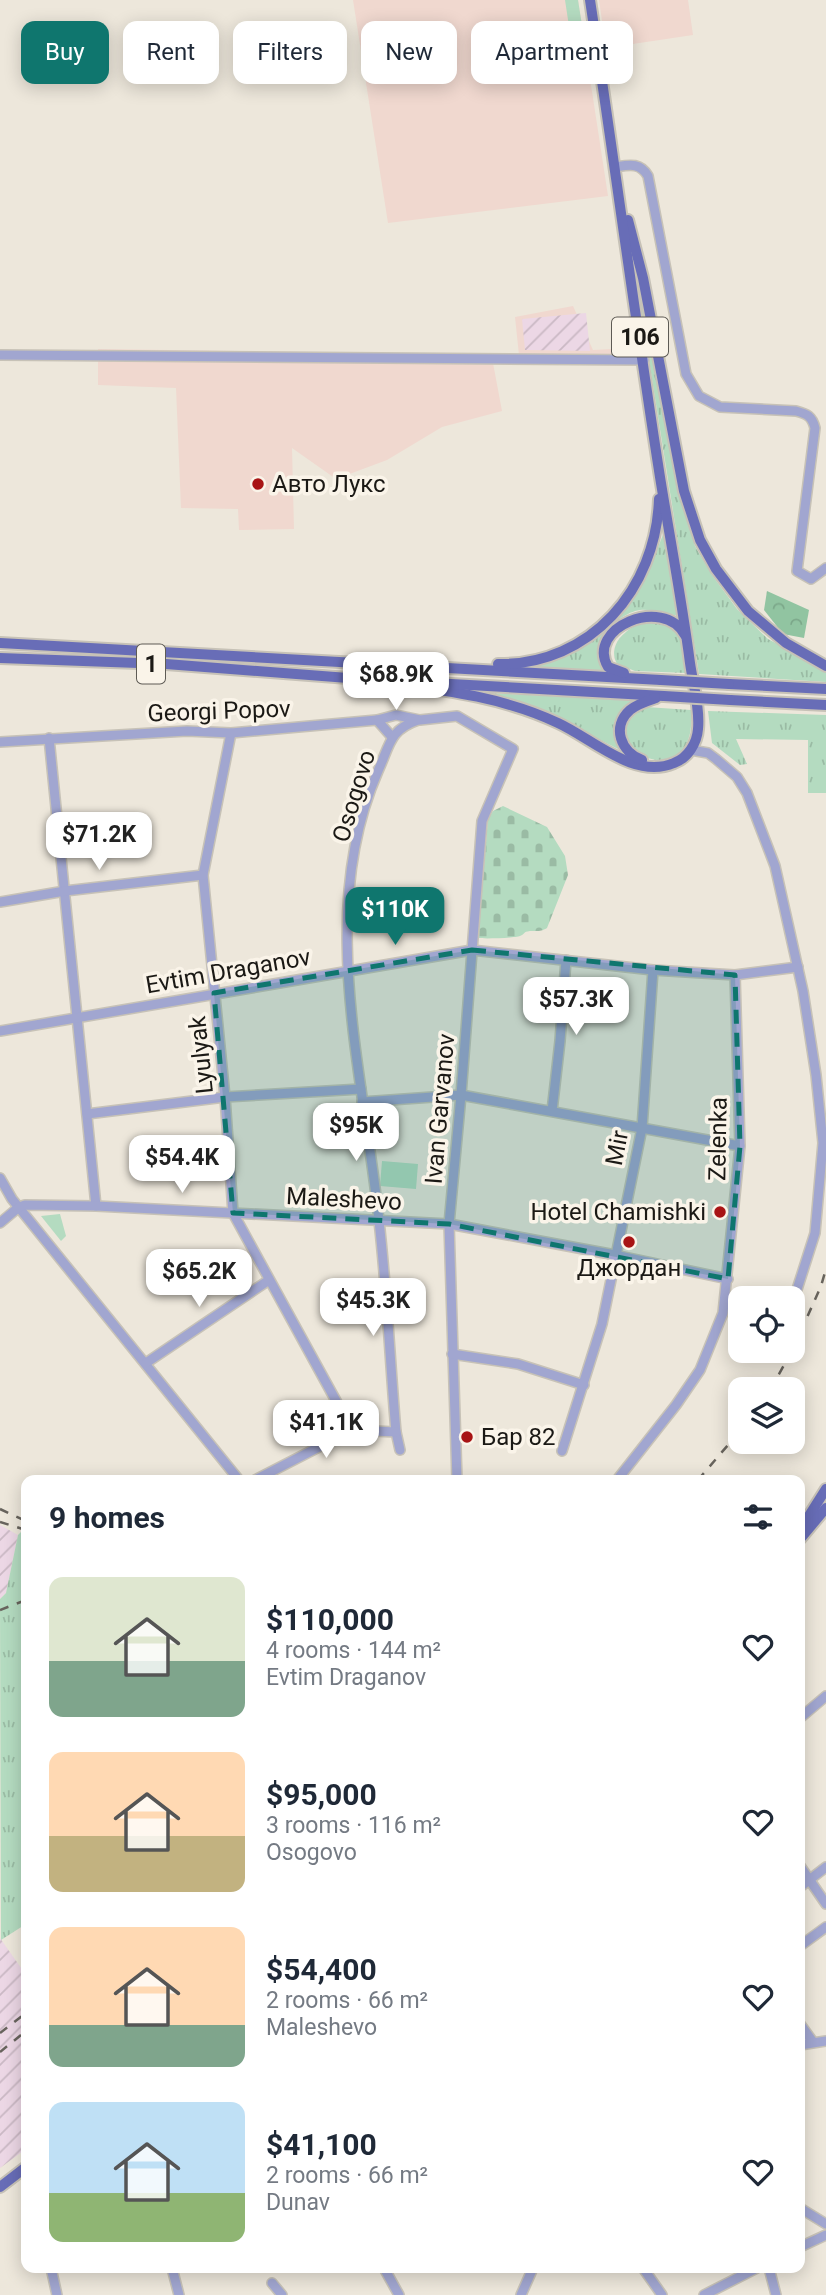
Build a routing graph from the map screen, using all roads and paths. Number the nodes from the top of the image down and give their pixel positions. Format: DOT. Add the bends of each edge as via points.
graph roads {
  1 [pos="590,0"];
  2 [pos="615,167"];
  3 [pos="620,198"];
  4 [pos="0,355"];
  5 [pos="644,360"];
  6 [pos="660,475"];
  7 [pos="826,568"];
  8 [pos="0,643"];
  9 [pos="688,647"];
  10 [pos="0,658"];
  11 [pos="371,664"];
  12 [pos="826,666"];
  13 [pos="370,680"];
  14 [pos="661,680"];
  15 [pos="826,689"];
  16 [pos="664,696"];
  17 [pos="826,705"];
  18 [pos="377,720"];
  19 [pos="420,720"];
  20 [pos="231,733"];
  21 [pos="392,737"];
  22 [pos="49,738"];
  23 [pos="0,742"];
  24 [pos="513,748"];
  25 [pos="691,750"];
  26 [pos="657,767"];
  27 [pos="203,875"];
  28 [pos="65,891"];
  29 [pos="0,902"];
  30 [pos="472,950"];
  31 [pos="566,960"];
  32 [pos="798,967"];
  33 [pos="348,970"];
  34 [pos="653,970"];
  35 [pos="735,975"];
  36 [pos="214,993"];
  37 [pos="77,1017"];
  38 [pos="0,1031"];
  39 [pos="361,1089"];
  40 [pos="461,1095"];
  41 [pos="225,1097"];
  42 [pos="362,1102"];
  43 [pos="552,1111"];
  44 [pos="87,1114"];
  45 [pos="642,1128"];
  46 [pos="740,1146"];
  47 [pos="0,1178"];
  48 [pos="96,1206"];
  49 [pos="19,1207"];
  50 [pos="233,1213"];
  51 [pos="379,1220"];
  52 [pos="0,1223"];
  53 [pos="449,1224"];
  54 [pos="615,1255"];
  55 [pos="728,1279"];
  56 [pos="269,1280"];
  57 [pos="798,1286"];
  58 [pos="725,1300"];
  59 [pos="728,1302"];
  60 [pos="452,1354"];
  61 [pos="146,1363"];
  62 [pos="584,1385"];
  63 [pos="352,1430"];
  64 [pos="397,1432"];
  65 [pos="400,1450"];
  66 [pos="562,1451"];
  67 [pos="236,1475"];
  68 [pos="265,1475"];
  69 [pos="457,1475"];
  70 [pos="621,1475"];
  71 [pos="825,1490"];
  72 [pos="826,1508"];
  73 [pos="805,1522"];
  74 [pos="805,1533"];
  75 [pos="826,1696"];
  76 [pos="805,1714"];
  77 [pos="826,1867"];
  78 [pos="805,1872"];
  79 [pos="810,1879"];
  80 [pos="805,1883"];
  81 [pos="826,1904"];
  82 [pos="826,1927"];
  83 [pos="805,1942"];
  84 [pos="805,2031"];
  85 [pos="826,2041"];
  86 [pos="813,2042"];
  87 [pos="805,2044"];
  88 [pos="21,2171"];
  89 [pos="0,2187"];
  90 [pos="805,2211"];
  91 [pos="826,2224"];
  92 [pos="826,2235"];
  93 [pos="805,2245"];
  94 [pos="52,2273"];
  95 [pos="173,2273"];
  96 [pos="387,2273"];
  97 [pos="531,2273"];
  98 [pos="647,2273"];
  99 [pos="747,2273"];
  100 [pos="770,2273"];
  101 [pos="272,2283"];
  102 [pos="57,2295"];
  103 [pos="179,2295"];
  104 [pos="282,2295"];
  105 [pos="399,2295"];
  106 [pos="521,2295"];
  107 [pos="662,2295"];
  108 [pos="704,2295"];
  109 [pos="776,2295"];
  1 -- 2 [label="main road, 106"];
  2 -- 3 [label="main road, 106"];
  2 -- 7 [label="street" via="637,166 648,176 686,374 699,396 720,407 796,411 813,419 797,571 811,579"];
  3 -- 5 [label="main road, 106"];
  3 -- 12 [label="main road" via="639,257 684,491 700,540 748,611 786,643"];
  4 -- 5 [label="street"];
  5 -- 6 [label="main road, 106"];
  6 -- 9 [label="main road, 106"];
  6 -- 11 [label="main road" via="656,530 645,567 620,608 587,637 559,652 520,663"];
  8 -- 11 [label="main road, 1"];
  9 -- 14 [label="main road" via="679,626 656,617 629,621 612,634 604,653 608,667"];
  9 -- 25 [label="main road, 106" via="698,720"];
  10 -- 13 [label="main road, 1" via="166,664"];
  11 -- 14 [label="main road, 1"];
  13 -- 16 [label="main road, 1"];
  13 -- 26 [label="main road" via="485,698 524,709 633,764"];
  14 -- 15 [label="main road, 1, bridge"];
  16 -- 17 [label="main road, 1, bridge"];
  16 -- 26 [label="main road" via="628,712 620,729 627,752"];
  18 -- 19 [label="street, Georgi Popov" via="396,715"];
  18 -- 20 [label="street, Georgi Popov"];
  18 -- 21 [label="street"];
  19 -- 21 [label="street" via="403,726"];
  19 -- 24 [label="street, Georgi Popov" via="457,716"];
  20 -- 22 [label="street, Georgi Popov"];
  20 -- 27 [label="street, Lyulyak"];
  21 -- 33 [label="street, Osogovo" via="360,824 347,912"];
  22 -- 23 [label="street, Georgi Popov"];
  22 -- 28 [label="street"];
  24 -- 30 [label="street, Ivan Garvanov" via="482,821"];
  25 -- 26 [label="main road" via="677,762"];
  25 -- 32 [label="street" via="716,759 747,793 775,866"];
  27 -- 28 [label="street"];
  27 -- 36 [label="street, Lyulyak"];
  28 -- 29 [label="street"];
  28 -- 37 [label="street"];
  30 -- 31 [label="street, Evtim Draganov"];
  30 -- 33 [label="street, Evtim Draganov"];
  30 -- 40 [label="street, Ivan Garvanov"];
  31 -- 34 [label="street, Evtim Draganov"];
  31 -- 43 [label="street"];
  32 -- 35 [label="street, Evtim Draganov"];
  32 -- 57 [label="street" via="823,1143 815,1233"];
  33 -- 36 [label="street, Evtim Draganov"];
  33 -- 39 [label="street, Osogovo"];
  34 -- 35 [label="street, Evtim Draganov"];
  34 -- 45 [label="street, Mir"];
  35 -- 46 [label="street, Zelenka"];
  36 -- 37 [label="street, Evtim Draganov"];
  36 -- 41 [label="street, Lyulyak"];
  37 -- 38 [label="street, Evtim Draganov"];
  37 -- 44 [label="street"];
  39 -- 41 [label="street"];
  39 -- 42 [label="street, Osogovo"];
  40 -- 42 [label="street"];
  40 -- 43 [label="street"];
  40 -- 53 [label="street, Ivan Garvanov"];
  41 -- 44 [label="street"];
  41 -- 50 [label="street, Lyulyak"];
  42 -- 51 [label="street, Osogovo"];
  43 -- 45 [label="street"];
  44 -- 48 [label="street"];
  45 -- 46 [label="street"];
  45 -- 54 [label="street, Mir"];
  46 -- 55 [label="street, Zelenka"];
  47 -- 49 [label="street"];
  48 -- 49 [label="street, Maleshevo"];
  48 -- 50 [label="street, Maleshevo"];
  49 -- 52 [label="street"];
  49 -- 61 [label="street"];
  50 -- 51 [label="street, Maleshevo"];
  50 -- 56 [label="street, Lyulyak"];
  51 -- 53 [label="street, Maleshevo"];
  51 -- 64 [label="street, Osogovo"];
  53 -- 54 [label="street, Maleshevo"];
  53 -- 60 [label="street, Ivan Garvanov"];
  54 -- 55 [label="street, Maleshevo"];
  54 -- 62 [label="street, Mir"];
  55 -- 58 [label="street, Zelenka"];
  56 -- 61 [label="street"];
  56 -- 63 [label="street, Lyulyak"];
  58 -- 59 [label="street"];
  58 -- 70 [label="street, Zelenka" via="702,1367"];
  60 -- 62 [label="street" via="517,1364"];
  60 -- 69 [label="street, Ivan Garvanov"];
  61 -- 67 [label="street"];
  62 -- 66 [label="street, Mir"];
  63 -- 64 [label="street"];
  63 -- 68 [label="street"];
  64 -- 65 [label="street, Osogovo"];
  71 -- 73 [label="main road"];
  72 -- 74 [label="main road"];
  75 -- 76 [label="street"];
  77 -- 79 [label="street"];
  78 -- 79 [label="street"];
  79 -- 80 [label="street"];
  79 -- 81 [label="street"];
  82 -- 83 [label="street"];
  84 -- 86 [label="street"];
  85 -- 86 [label="street"];
  86 -- 87 [label="street"];
  88 -- 89 [label="main road"];
  90 -- 91 [label="street"];
  92 -- 93 [label="street"];
  94 -- 102 [label="street"];
  95 -- 103 [label="street"];
  96 -- 105 [label="street"];
  97 -- 106 [label="street"];
  98 -- 107 [label="street"];
  99 -- 108 [label="street"];
  100 -- 109 [label="street"];
  101 -- 104 [label="street"];
}
